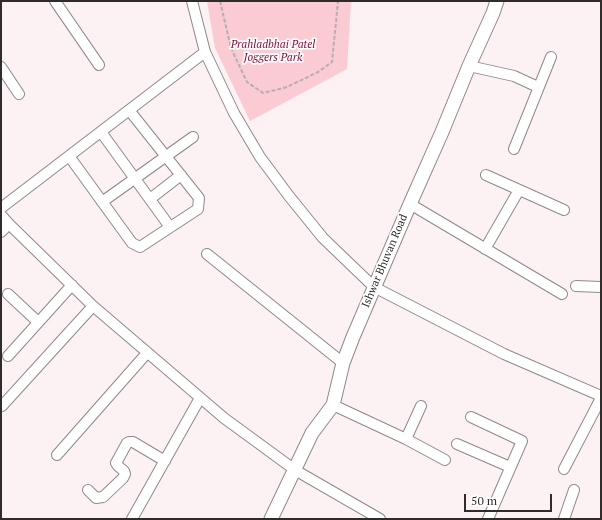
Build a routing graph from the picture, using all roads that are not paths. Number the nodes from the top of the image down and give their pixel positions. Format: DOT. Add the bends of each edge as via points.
graph roads {
  1 [pos="55,1"];
  2 [pos="192,1"];
  3 [pos="497,1"];
  4 [pos="205,52"];
  5 [pos="551,57"];
  6 [pos="98,64"];
  7 [pos="469,66"];
  8 [pos="1,67"];
  9 [pos="538,87"];
  10 [pos="19,94"];
  11 [pos="129,110"];
  12 [pos="101,132"];
  13 [pos="193,137"];
  14 [pos="514,149"];
  15 [pos="69,156"];
  16 [pos="167,157"];
  17 [pos="181,175"];
  18 [pos="486,176"];
  19 [pos="136,179"];
  20 [pos="519,190"];
  21 [pos="150,199"];
  22 [pos="102,202"];
  23 [pos="410,204"];
  24 [pos="1,208"];
  25 [pos="564,210"];
  26 [pos="1,215"];
  27 [pos="9,224"];
  28 [pos="170,227"];
  29 [pos="1,232"];
  30 [pos="485,249"];
  31 [pos="207,254"];
  32 [pos="72,285"];
  33 [pos="576,286"];
  34 [pos="374,287"];
  35 [pos="601,287"];
  36 [pos="8,294"];
  37 [pos="562,294"];
  38 [pos="93,306"];
  39 [pos="38,322"];
  40 [pos="147,353"];
  41 [pos="8,356"];
  42 [pos="343,363"];
  43 [pos="601,397"];
  44 [pos="200,398"];
  45 [pos="333,405"];
  46 [pos="2,406"];
  47 [pos="422,406"];
  48 [pos="471,417"];
  49 [pos="406,439"];
  50 [pos="457,444"];
  51 [pos="57,455"];
  52 [pos="165,460"];
  53 [pos="445,460"];
  54 [pos="510,467"];
  55 [pos="564,469"];
  56 [pos="295,470"];
  57 [pos="88,490"];
  58 [pos="574,490"];
  59 [pos="132,519"];
  60 [pos="271,519"];
  61 [pos="380,519"];
  62 [pos="488,519"];
  63 [pos="564,519"];
  1 -- 6 [label="street"];
  2 -- 4 [label="street"];
  3 -- 7 [label="street, Ishwar Bhuvan Road"];
  4 -- 11 [label="street"];
  4 -- 34 [label="street" via="234,113 260,157 323,238"];
  5 -- 9 [label="street"];
  7 -- 9 [label="street" via="514,76"];
  7 -- 23 [label="street, Ishwar Bhuvan Road"];
  8 -- 10 [label="street"];
  9 -- 14 [label="street"];
  11 -- 12 [label="street"];
  11 -- 16 [label="street"];
  12 -- 15 [label="street"];
  12 -- 19 [label="street"];
  13 -- 16 [label="street"];
  15 -- 22 [label="street"];
  15 -- 24 [label="street"];
  16 -- 17 [label="street"];
  16 -- 19 [label="street"];
  17 -- 21 [label="street"];
  17 -- 28 [label="street" via="198,198 198,209"];
  18 -- 20 [label="street"];
  19 -- 21 [label="street"];
  19 -- 22 [label="street"];
  20 -- 25 [label="street"];
  20 -- 30 [label="street"];
  21 -- 28 [label="street"];
  22 -- 28 [label="street" via="132,243 140,247"];
  23 -- 30 [label="street"];
  23 -- 34 [label="street, Ishwar Bhuvan Road"];
  26 -- 27 [label="street"];
  27 -- 29 [label="street"];
  27 -- 32 [label="street"];
  30 -- 37 [label="street"];
  31 -- 42 [label="street"];
  32 -- 38 [label="street"];
  32 -- 39 [label="street"];
  33 -- 35 [label="street"];
  34 -- 42 [label="street, Ishwar Bhuvan Road"];
  34 -- 43 [label="street" via="504,354"];
  36 -- 39 [label="street"];
  38 -- 40 [label="street"];
  38 -- 46 [label="street"];
  39 -- 41 [label="street"];
  40 -- 44 [label="street"];
  40 -- 51 [label="street"];
  42 -- 45 [label="street, Ishwar Bhuvan Road"];
  43 -- 55 [label="street"];
  44 -- 52 [label="street"];
  44 -- 56 [label="street"];
  45 -- 49 [label="street"];
  45 -- 56 [label="street, Ishwar Bhuvan Road" via="312,433"];
  47 -- 49 [label="street"];
  48 -- 54 [label="street" via="522,441"];
  49 -- 53 [label="street"];
  50 -- 54 [label="street"];
  52 -- 57 [label="street" via="129,442 116,463 124,471 123,478 103,497 96,498"];
  52 -- 59 [label="street"];
  54 -- 62 [label="street"];
  56 -- 60 [label="street, Ishwar Bhuvan Road"];
  56 -- 61 [label="street"];
  58 -- 63 [label="street"];
}
